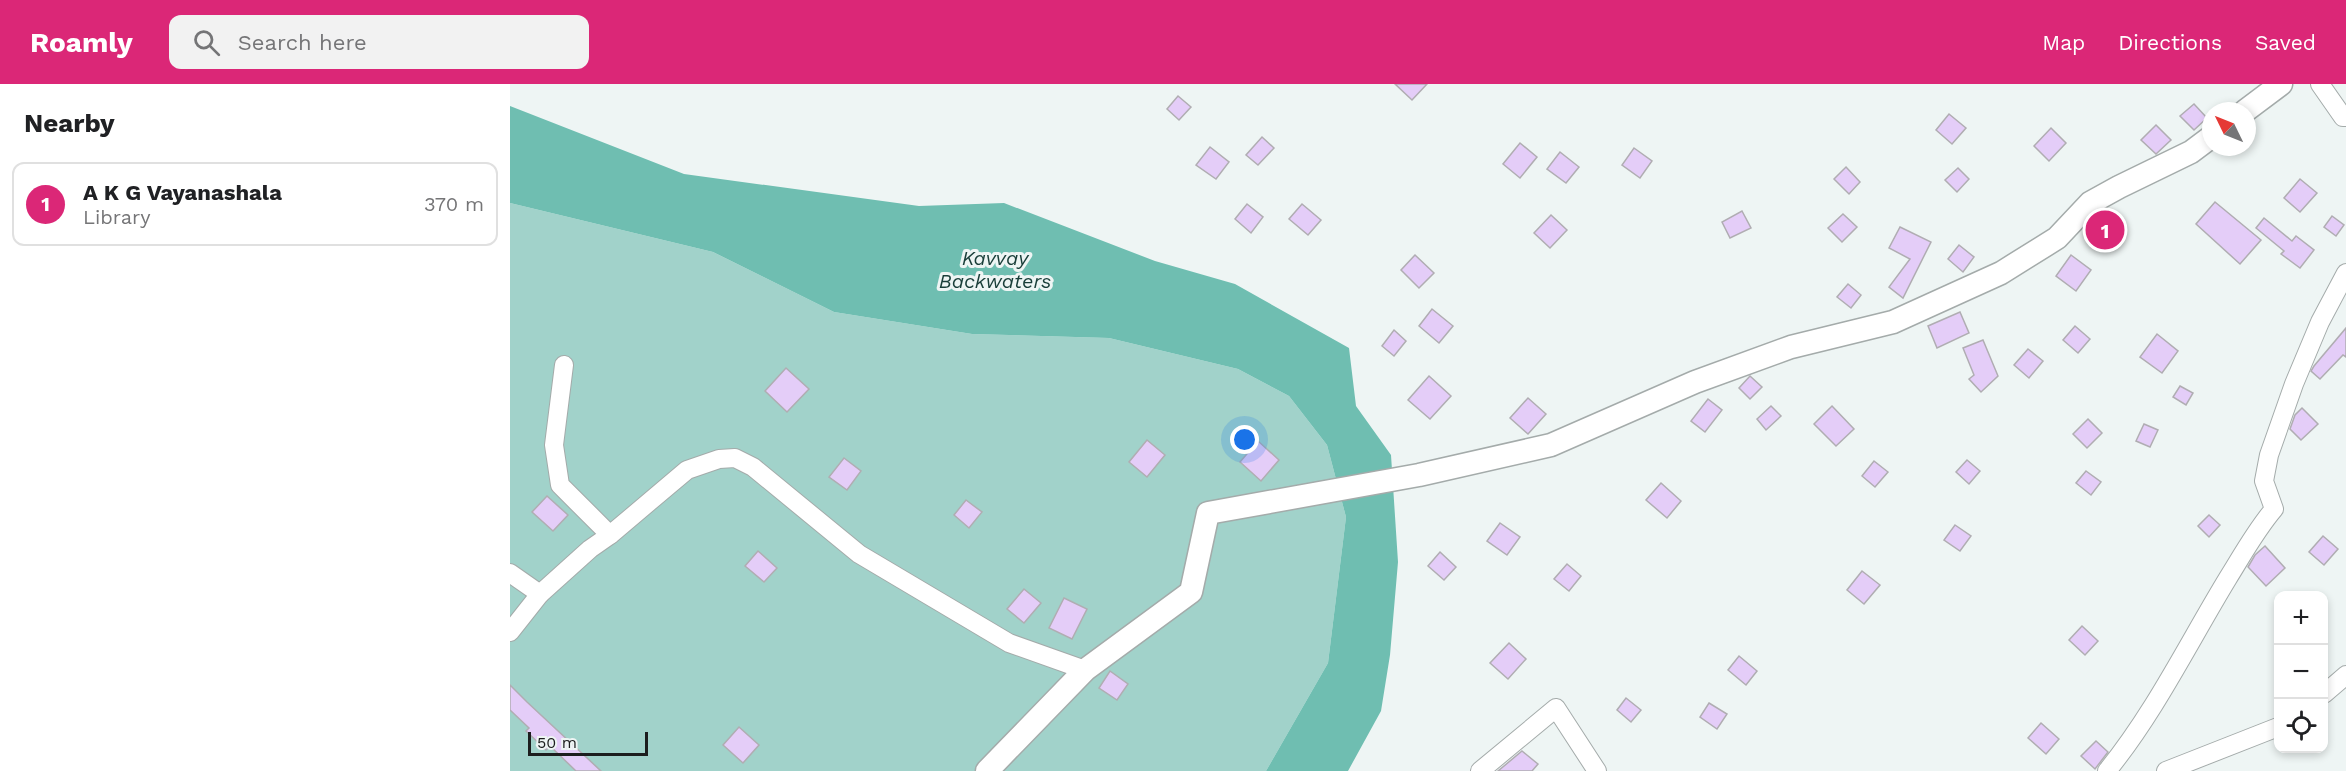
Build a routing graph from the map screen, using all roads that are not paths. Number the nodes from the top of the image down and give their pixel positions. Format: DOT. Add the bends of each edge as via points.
graph roads {
  1 [pos="2281,84"];
  2 [pos="2320,84"];
  3 [pos="2256,103"];
  4 [pos="2346,117"];
  5 [pos="2202,144"];
  6 [pos="2346,273"];
  7 [pos="564,365"];
  8 [pos="610,535"];
  9 [pos="510,573"];
  10 [pos="540,594"];
  11 [pos="510,632"];
  12 [pos="1085,670"];
  13 [pos="2346,675"];
  14 [pos="2328,691"];
  15 [pos="2274,729"];
  16 [pos="987,771"];
  17 [pos="1480,771"];
  18 [pos="1597,771"];
  19 [pos="2107,771"];
  20 [pos="2166,771"];
  1 -- 3 [label="street"];
  2 -- 4 [label="street"];
  5 -- 12 [label="street" via="2090,204 2057,238 2001,273 1893,322 1791,347 1695,382 1551,445 1208,513 1191,592"];
  6 -- 19 [label="street" via="2320,322 2269,455 2264,481 2274,509 2197,628 2135,737"];
  7 -- 8 [label="street" via="554,445 560,485"];
  8 -- 10 [label="street"];
  8 -- 12 [label="street" via="687,470 735,458 753,467 859,554 1009,643"];
  9 -- 10 [label="street"];
  10 -- 11 [label="street"];
  12 -- 16 [label="street"];
  13 -- 14 [label="street"];
  15 -- 20 [label="street"];
  17 -- 18 [label="street" via="1556,708"];
}
